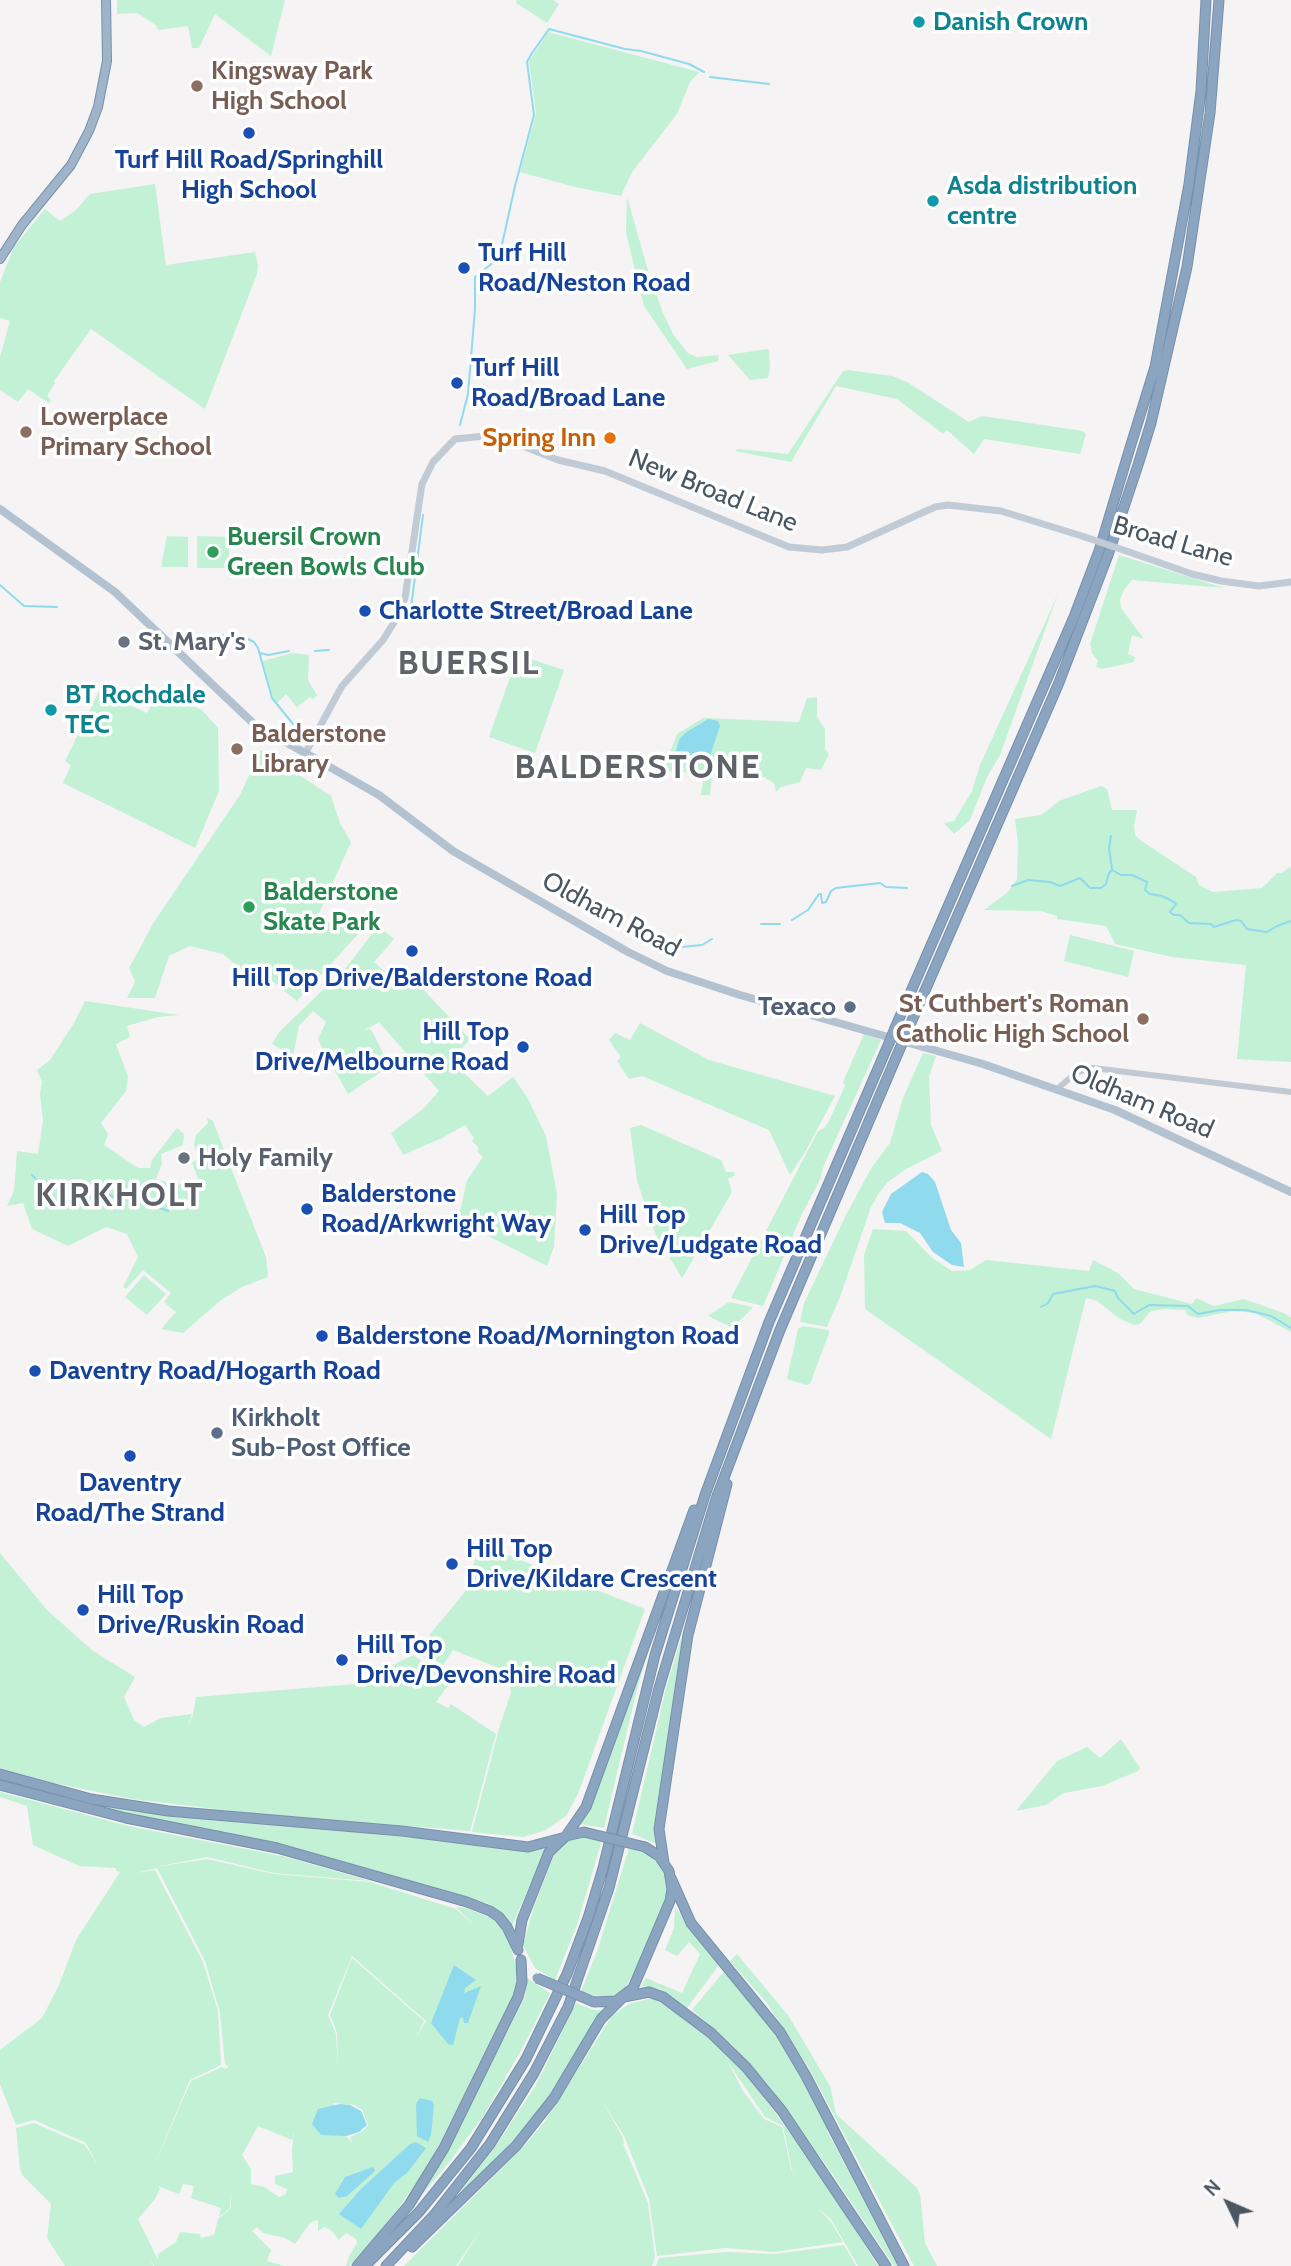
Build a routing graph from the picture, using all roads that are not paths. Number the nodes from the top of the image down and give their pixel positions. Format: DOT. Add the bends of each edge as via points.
graph roads {
  1 [pos="106,0"];
  2 [pos="1206,0"];
  3 [pos="1219,0"];
  4 [pos="0,259"];
  5 [pos="0,509"];
  6 [pos="1085,537"];
  7 [pos="1291,582"];
  8 [pos="306,751"];
  9 [pos="1057,1089"];
  10 [pos="1291,1092"];
  11 [pos="1291,1192"];
  12 [pos="739,1400"];
  13 [pos="742,1425"];
  14 [pos="0,1774"];
  15 [pos="0,1785"];
  16 [pos="564,1837"];
  17 [pos="664,1863"];
  18 [pos="671,1878"];
  19 [pos="520,1955"];
  20 [pos="623,1998"];
  21 [pos="358,2266"];
  22 [pos="365,2266"];
  23 [pos="386,2266"];
  24 [pos="391,2266"];
  25 [pos="886,2266"];
  26 [pos="904,2266"];
  1 -- 4 [label="highway" via="107,61 89,131 67,171"];
  2 -- 12 [label="highway, bridge" via="1189,184 1154,367 1098,551 1074,617 801,1246"];
  3 -- 13 [label="highway, bridge" via="1210,113 1187,267 1142,454 1058,685"];
  5 -- 8 [label="main road, Oldham Road" via="116,592 254,724"];
  6 -- 7 [label="main road, Broad Lane, bridge" via="1221,581 1259,586"];
  6 -- 8 [label="main road, New Broad Lane" via="1001,511 947,505 847,547 789,547 605,471 558,460 495,435 455,439 433,462 422,484 405,598 398,617 342,686"];
  8 -- 9 [label="main road, Oldham Road" via="380,795 453,851 664,970"];
  9 -- 10 [label="street" via="1077,1072 1093,1068"];
  9 -- 11 [label="main road, Oldham Road" via="1156,1128"];
  12 -- 16 [label="highway" via="586,1807"];
  12 -- 22 [label="highway" via="655,1655 603,1868 567,1974 526,2059 471,2148 419,2212"];
  13 -- 17 [label="highway" via="688,1635 659,1829"];
  13 -- 23 [label="highway" via="686,1591 609,1888 568,2007 534,2073 489,2144 435,2214"];
  14 -- 16 [label="highway" via="90,1799 168,1811 528,1847"];
  15 -- 19 [label="highway" via="126,1818 277,1848 467,1902 499,1917"];
  16 -- 17 [label="highway, bridge" via="584,1832 645,1847"];
  16 -- 19 [label="highway" via="547,1856 522,1920"];
  17 -- 18 [label="highway"];
  18 -- 20 [label="highway" via="669,1905 636,1983"];
  18 -- 26 [label="highway" via="700,1936 780,2032"];
  19 -- 20 [label="highway, bridge" via="537,1978 594,2002"];
  19 -- 21 [label="highway" via="523,1982 518,1997 444,2148 409,2205"];
  20 -- 24 [label="highway" via="601,2019 554,2098 516,2146"];
  20 -- 25 [label="highway" via="649,1992 663,1997 746,2067 782,2111"];
}
